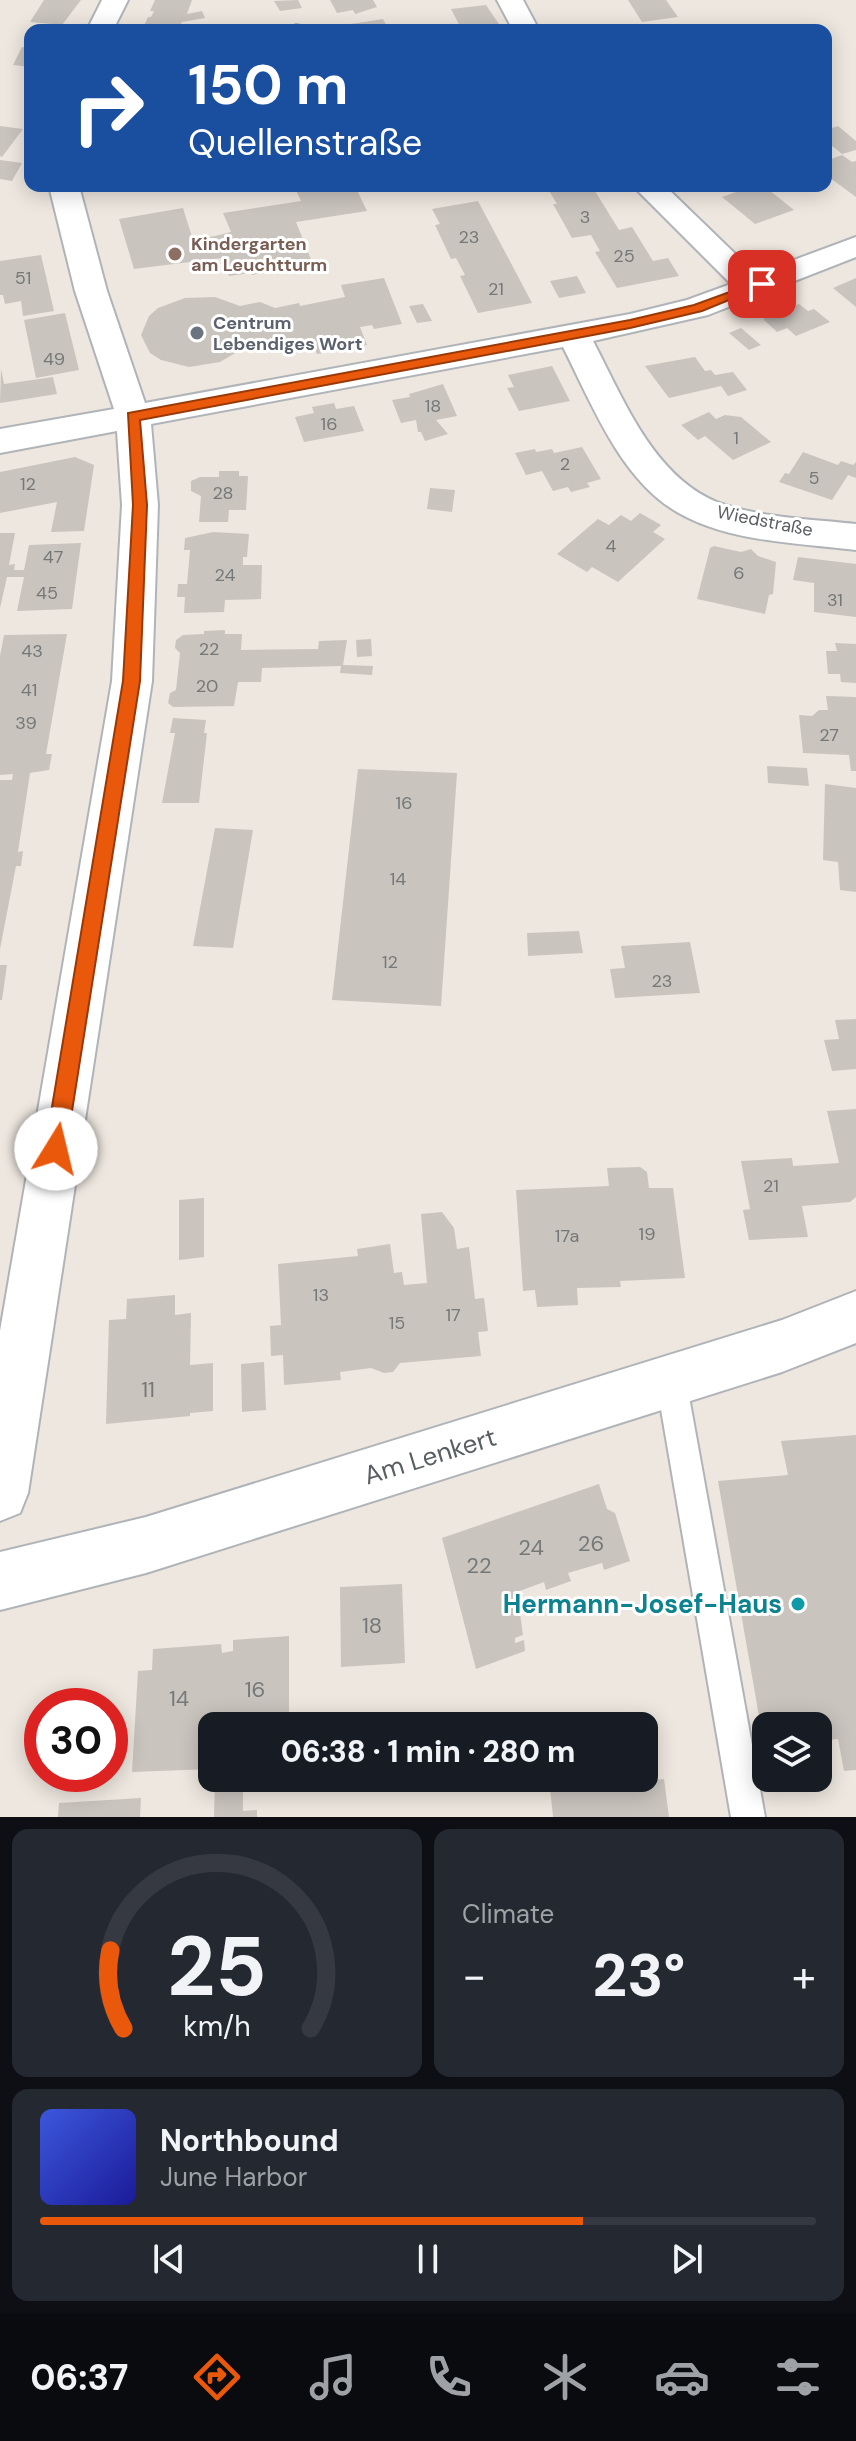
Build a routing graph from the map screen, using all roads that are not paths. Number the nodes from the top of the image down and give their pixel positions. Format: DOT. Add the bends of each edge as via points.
graph roads {
  1 [pos="115,0"];
  2 [pos="510,0"];
  3 [pos="103,24"];
  4 [pos="523,24"];
  5 [pos="66,192"];
  6 [pos="654,192"];
  7 [pos="856,246"];
  8 [pos="753,288"];
  9 [pos="573,335"];
  10 [pos="133,416"];
  11 [pos="0,441"];
  12 [pos="856,537"];
  13 [pos="856,1317"];
  14 [pos="671,1380"];
  15 [pos="0,1493"];
  16 [pos="0,1581"];
  17 [pos="748,1817"];
  1 -- 3 [label="street"];
  2 -- 4 [label="street"];
  5 -- 10 [label="street" via="91,291"];
  6 -- 8 [label="street"];
  7 -- 8 [label="street"];
  8 -- 9 [label="street" via="697,308"];
  9 -- 10 [label="street"];
  9 -- 12 [label="street, Wiedstraße" via="653,473 688,502 731,518"];
  10 -- 11 [label="street"];
  10 -- 15 [label="street" via="140,505 132,681"];
  13 -- 14 [label="street, Am Lenkert"];
  14 -- 16 [label="street, Am Lenkert" via="146,1545"];
  14 -- 17 [label="lane"];
}
